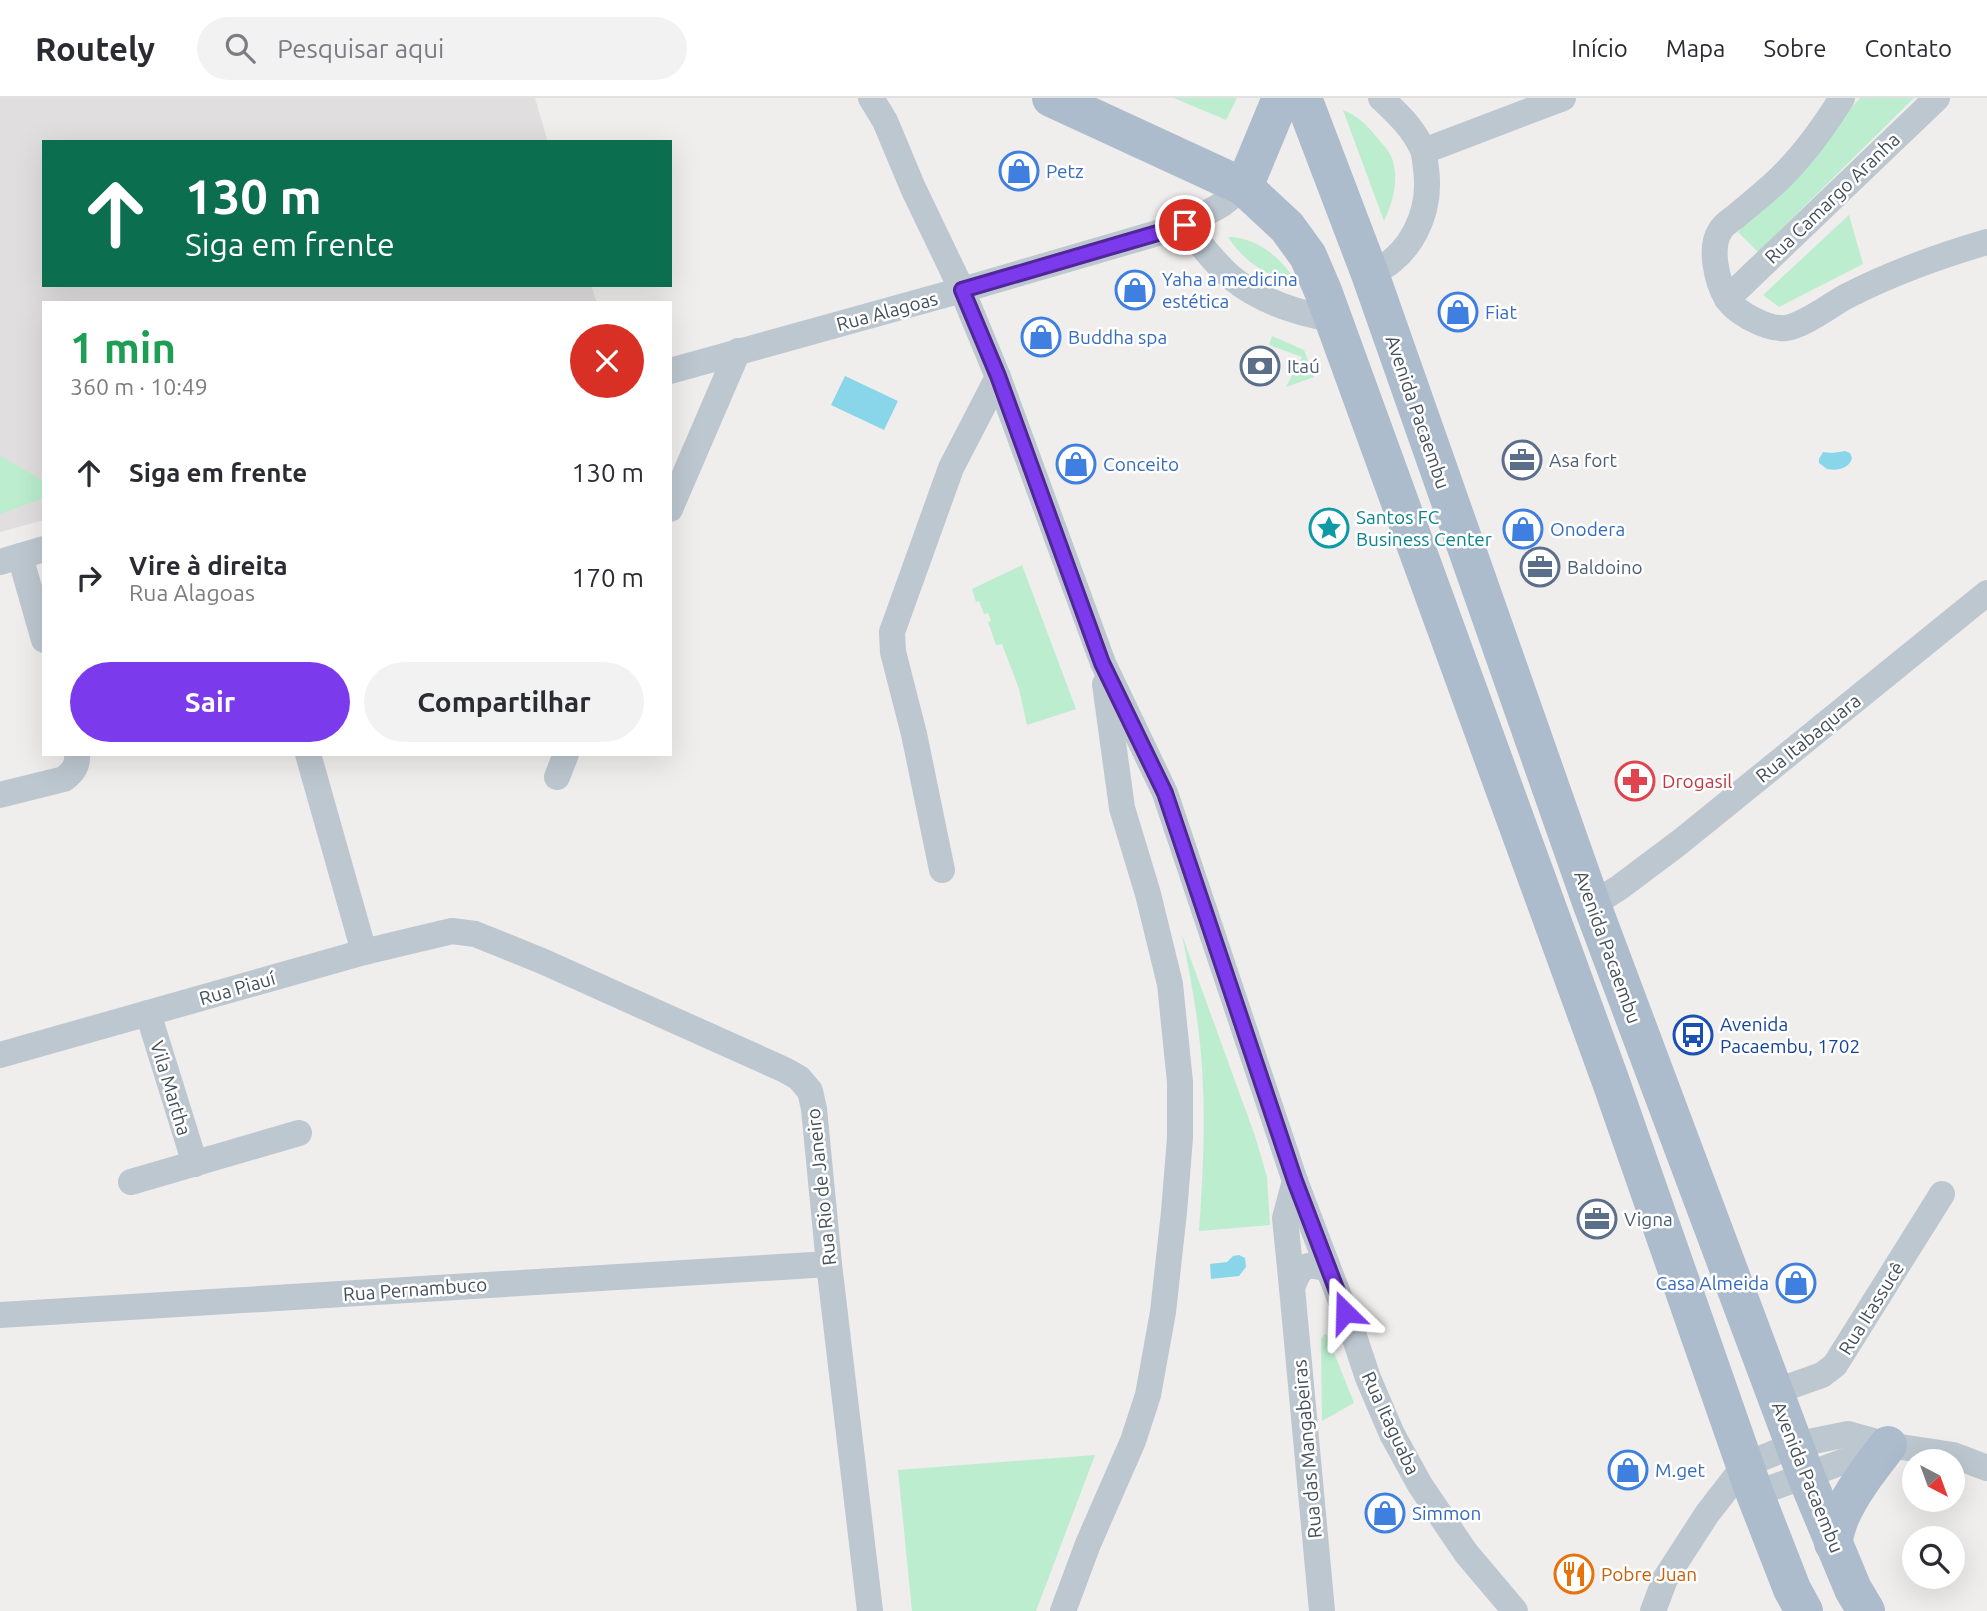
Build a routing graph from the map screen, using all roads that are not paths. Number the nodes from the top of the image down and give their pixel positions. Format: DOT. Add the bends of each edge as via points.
graph roads {
  1 [pos="871,98"];
  2 [pos="1051,98"];
  3 [pos="1281,98"];
  4 [pos="1303,98"];
  5 [pos="1381,98"];
  6 [pos="1563,98"];
  7 [pos="1842,98"];
  8 [pos="1937,98"];
  9 [pos="1424,151"];
  10 [pos="1244,187"];
  11 [pos="1185,225"];
  12 [pos="1987,242"];
  13 [pos="1370,274"];
  14 [pos="962,290"];
  15 [pos="1727,299"];
  16 [pos="1332,319"];
  17 [pos="738,351"];
  18 [pos="672,370"];
  19 [pos="998,376"];
  20 [pos="672,504"];
  21 [pos="21,556"];
  22 [pos="1987,593"];
  23 [pos="42,633"];
  24 [pos="1102,663"];
  25 [pos="77,756"];
  26 [pos="309,756"];
  27 [pos="0,795"];
  28 [pos="942,870"];
  29 [pos="1592,905"];
  30 [pos="475,934"];
  31 [pos="364,952"];
  32 [pos="148,1013"];
  33 [pos="0,1055"];
  34 [pos="299,1133"];
  35 [pos="195,1164"];
  36 [pos="1295,1181"];
  37 [pos="131,1182"];
  38 [pos="1942,1194"];
  39 [pos="829,1264"];
  40 [pos="1328,1269"];
  41 [pos="1292,1288"];
  42 [pos="0,1315"];
  43 [pos="1774,1392"];
  44 [pos="1888,1445"];
  45 [pos="1800,1460"];
  46 [pos="1987,1468"];
  47 [pos="1750,1479"];
  48 [pos="1833,1543"];
  49 [pos="870,1611"];
  50 [pos="1063,1611"];
  51 [pos="1322,1611"];
  52 [pos="1515,1611"];
  53 [pos="1653,1611"];
  54 [pos="1804,1611"];
  55 [pos="1866,1611"];
  1 -- 14 [label="street"];
  2 -- 10 [label="main road"];
  3 -- 10 [label="main road"];
  4 -- 13 [label="main road, Avenida Pacaembu"];
  5 -- 9 [label="street" via="1413,130"];
  6 -- 9 [label="street"];
  7 -- 15 [label="street" via="1784,174 1721,229 1714,243 1715,262"];
  8 -- 15 [label="street, Rua Camargo Aranha"];
  9 -- 13 [label="street" via="1426,208 1416,233 1395,259"];
  10 -- 11 [label="street, Rua Alagoas"];
  10 -- 16 [label="main road" via="1287,228 1307,256"];
  11 -- 14 [label="street, Rua Alagoas"];
  11 -- 16 [label="street" via="1214,261 1246,288 1290,309"];
  12 -- 15 [label="street" via="1889,277 1785,328 1744,315"];
  13 -- 29 [label="main road, Avenida Pacaembu"];
  14 -- 17 [label="street, Rua Alagoas"];
  14 -- 19 [label="street"];
  16 -- 47 [label="main road" via="1612,1082"];
  17 -- 18 [label="street, Rua Alagoas"];
  17 -- 20 [label="street"];
  19 -- 24 [label="street"];
  19 -- 28 [label="street" via="951,468 892,632"];
  21 -- 23 [label="street"];
  22 -- 29 [label="street, Rua Itabaquara" via="1680,842"];
  24 -- 36 [label="street, Rua Itaguaba" via="1165,793"];
  24 -- 50 [label="street" via="1122,808 1170,984 1180,1082 1180,1139 1163,1312 1148,1395"];
  25 -- 27 [label="street" via="76,767 64,779"];
  26 -- 31 [label="street"];
  29 -- 43 [label="main road, Avenida Pacaembu"];
  30 -- 31 [label="street, Rua Piauí" via="452,931"];
  30 -- 39 [label="street, Rua Rio de Janeiro" via="799,1078 810,1091 814,1109"];
  31 -- 32 [label="street, Rua Piauí"];
  32 -- 33 [label="street, Rua Piauí"];
  32 -- 35 [label="street, Vila Martha"];
  34 -- 35 [label="street"];
  35 -- 37 [label="street"];
  36 -- 40 [label="street, Rua Itaguaba"];
  36 -- 41 [label="street, Rua das Mangabeiras" via="1285,1218"];
  38 -- 43 [label="street, Rua Itassucê" via="1835,1365 1822,1375"];
  39 -- 42 [label="street, Rua Pernambuco"];
  39 -- 49 [label="street, Rua Rio de Janeiro"];
  40 -- 41 [label="street" via="1304,1267"];
  40 -- 52 [label="street, Rua Itaguaba" via="1392,1434 1466,1553"];
  41 -- 51 [label="street, Rua das Mangabeiras"];
  43 -- 45 [label="main road, Avenida Pacaembu"];
  44 -- 45 [label="street" via="1848,1434"];
  44 -- 46 [label="street" via="1954,1455"];
  44 -- 48 [label="main road" via="1840,1517"];
  45 -- 47 [label="street"];
  45 -- 48 [label="main road, Avenida Pacaembu"];
  47 -- 53 [label="street" via="1707,1514 1665,1579"];
  47 -- 54 [label="main road" via="1791,1589"];
  48 -- 55 [label="main road, Avenida Pacaembu"];
}
